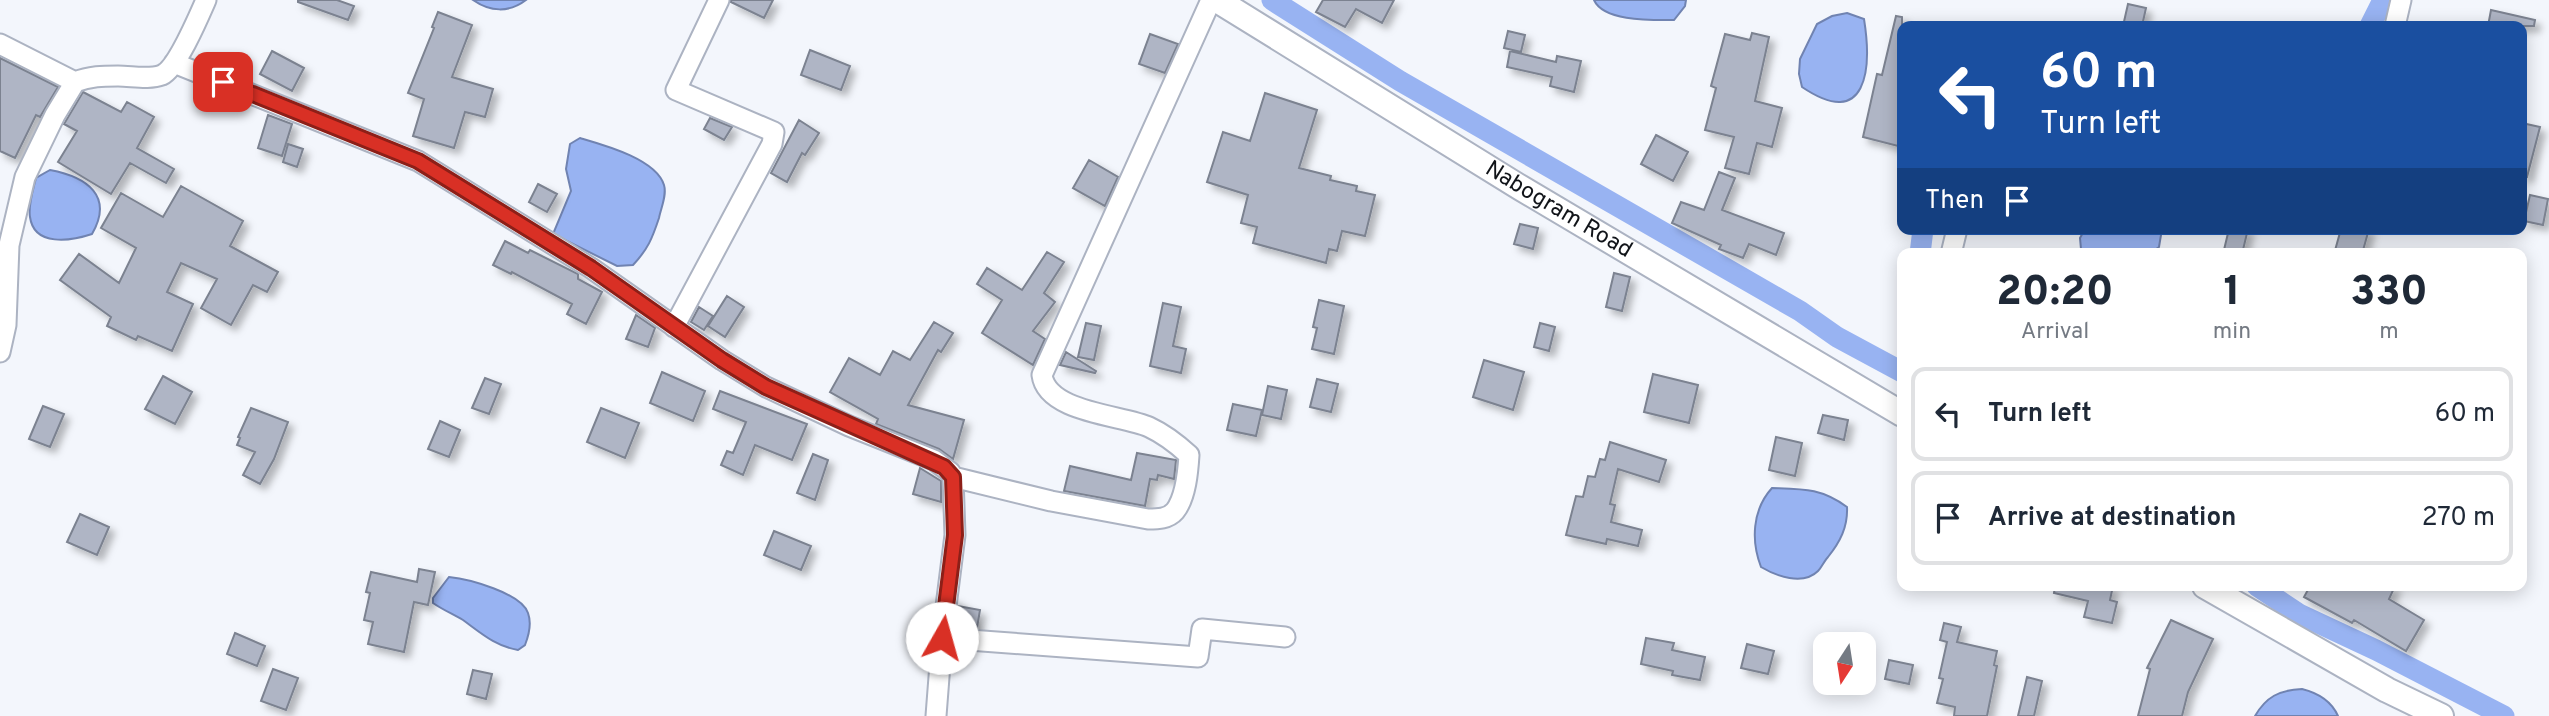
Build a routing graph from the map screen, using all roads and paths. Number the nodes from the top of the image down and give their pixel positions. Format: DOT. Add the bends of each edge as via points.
graph roads {
  1 [pos="206,0"];
  2 [pos="719,0"];
  3 [pos="1211,0"];
  4 [pos="1217,0"];
  5 [pos="2401,0"];
  6 [pos="2396,21"];
  7 [pos="0,44"];
  8 [pos="174,63"];
  9 [pos="75,82"];
  10 [pos="674,327"];
  11 [pos="0,352"];
  12 [pos="1897,411"];
  13 [pos="953,477"];
  14 [pos="2214,591"];
  15 [pos="1285,637"];
  16 [pos="942,638"];
  17 [pos="936,716"];
  18 [pos="2441,716"];
  1 -- 8 [label="street"];
  2 -- 10 [label="street" via="676,90 775,135"];
  3 -- 13 [label="street" via="1042,375 1043,382 1060,398 1147,426 1189,455 1175,511 1163,519 1148,519"];
  4 -- 12 [label="main road, Nabogram Road" via="1521,188"];
  5 -- 6 [label="street"];
  7 -- 9 [label="street"];
  8 -- 9 [label="street" via="164,74 150,78 95,76"];
  8 -- 10 [label="street" via="418,161 591,268"];
  9 -- 11 [label="street" via="25,177 9,245 6,325"];
  10 -- 13 [label="street" via="766,387 934,460"];
  13 -- 16 [label="street" via="955,535"];
  14 -- 18 [label="main road"];
  15 -- 16 [label="street" via="1202,629 1198,657"];
  16 -- 17 [label="street"];
}
